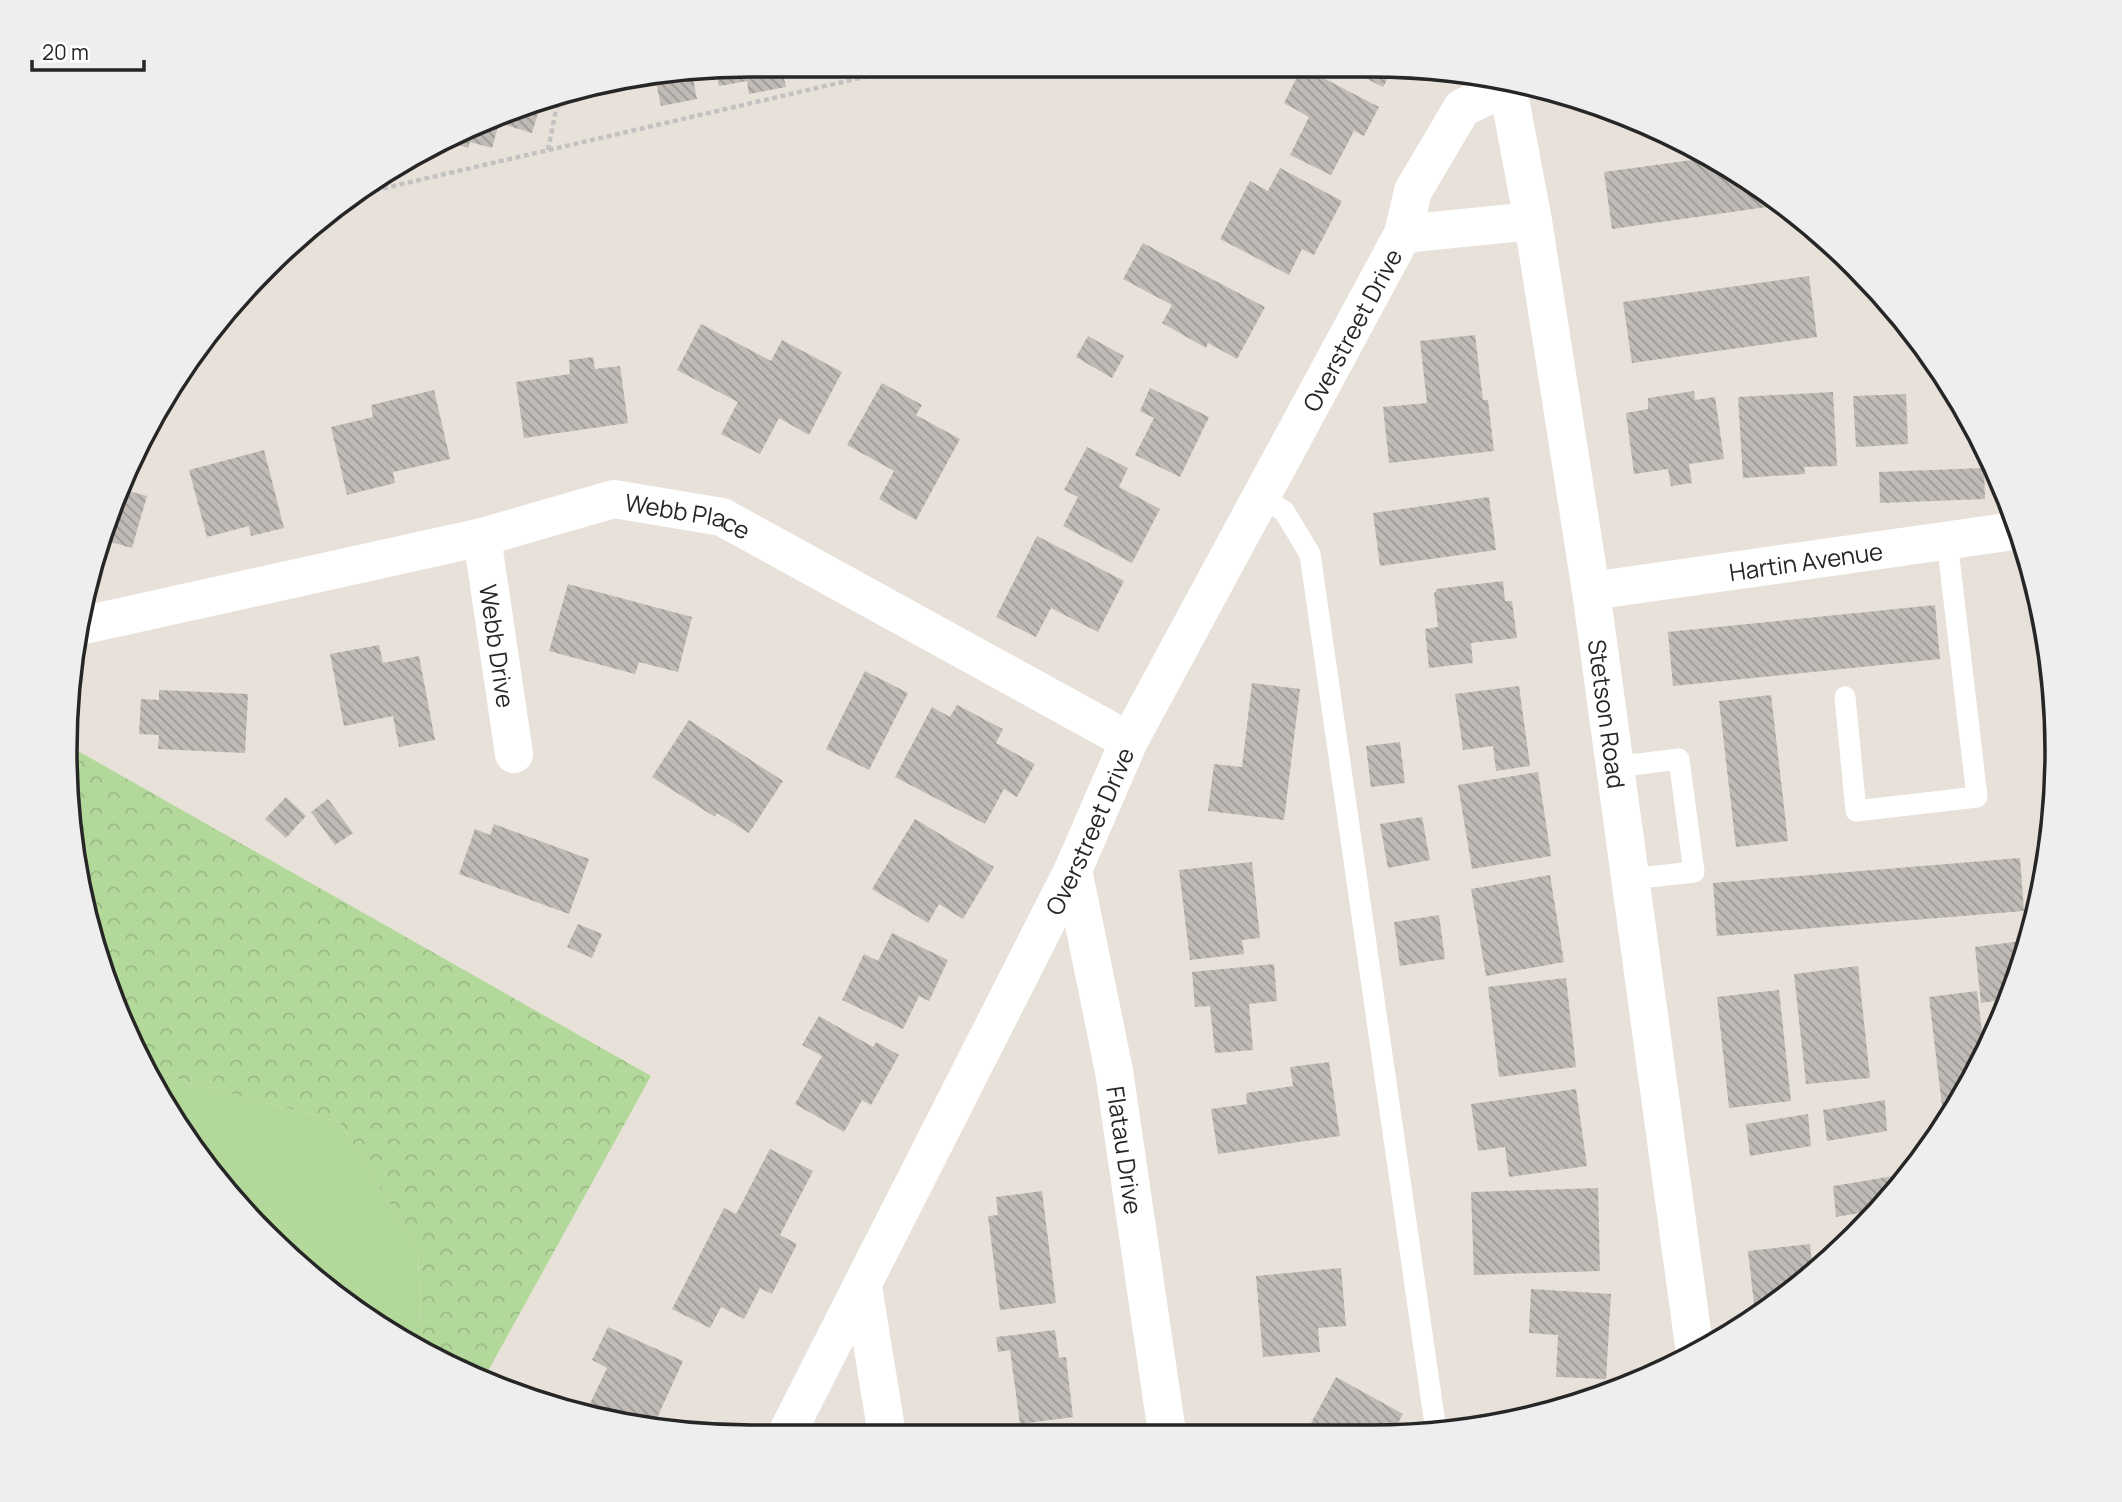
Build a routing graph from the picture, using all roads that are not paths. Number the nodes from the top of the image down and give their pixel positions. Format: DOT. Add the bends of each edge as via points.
graph roads {
  1 [pos="1496,89"];
  2 [pos="1508,91"];
  3 [pos="1533,221"];
  4 [pos="1403,234"];
  5 [pos="1261,497"];
  6 [pos="2008,532"];
  7 [pos="482,537"];
  8 [pos="1947,540"];
  9 [pos="1591,591"];
  10 [pos="89,624"];
  11 [pos="1845,696"];
  12 [pos="1129,741"];
  13 [pos="514,754"];
  14 [pos="1615,767"];
  15 [pos="1073,870"];
  16 [pos="1630,879"];
  17 [pos="863,1287"];
  18 [pos="1694,1342"];
  19 [pos="1435,1422"];
  20 [pos="791,1425"];
  21 [pos="885,1425"];
  22 [pos="1166,1425"];
  1 -- 4 [label="street, Overstreet Drive" via="1462,108 1413,191"];
  2 -- 3 [label="street, Stetson Road"];
  3 -- 4 [label="street, Overstreet Drive"];
  3 -- 9 [label="street, Stetson Road"];
  4 -- 5 [label="street, Overstreet Drive"];
  5 -- 12 [label="street, Overstreet Drive"];
  5 -- 19 [label="lane" via="1284,511 1310,554"];
  6 -- 8 [label="street, Hartin Avenue"];
  7 -- 10 [label="street, Webb Place"];
  7 -- 12 [label="street, Webb Place" via="614,499 722,517"];
  7 -- 13 [label="street, Webb Drive"];
  8 -- 9 [label="street, Hartin Avenue"];
  8 -- 11 [label="lane" via="1977,797 1856,811"];
  9 -- 14 [label="street, Stetson Road"];
  12 -- 15 [label="street, Overstreet Drive"];
  14 -- 16 [label="street, Stetson Road"];
  14 -- 16 [label="lane" via="1679,759 1681,772 1694,872"];
  15 -- 17 [label="street, Overstreet Drive"];
  15 -- 22 [label="street, Flatau Drive" via="1114,1071"];
  16 -- 18 [label="street, Stetson Road"];
  17 -- 20 [label="street, Overstreet Drive"];
  17 -- 21 [label="street"];
}
